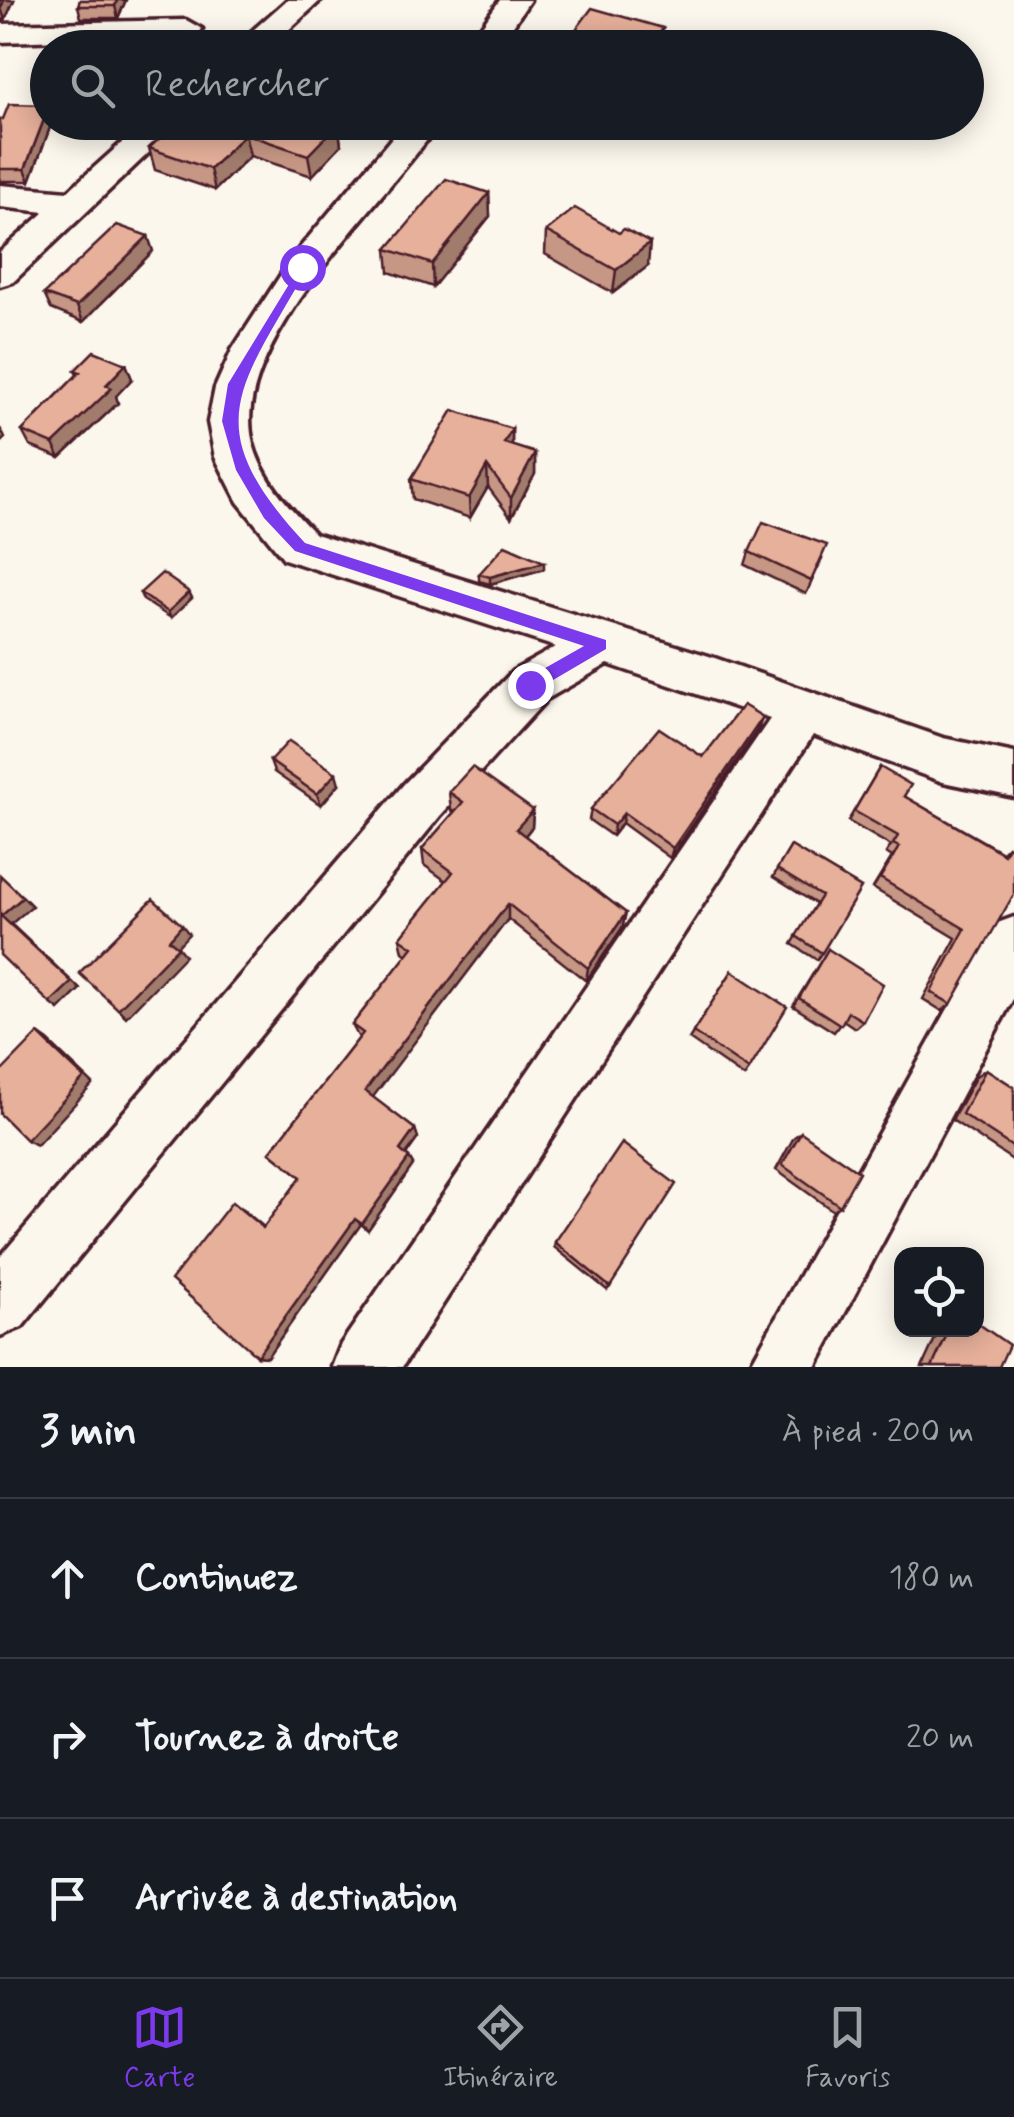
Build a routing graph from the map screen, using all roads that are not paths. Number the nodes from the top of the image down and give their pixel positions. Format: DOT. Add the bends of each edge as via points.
graph roads {
  1 [pos="306,0"];
  2 [pos="515,0"];
  3 [pos="190,25"];
  4 [pos="71,30"];
  5 [pos="270,30"];
  6 [pos="494,30"];
  7 [pos="30,32"];
  8 [pos="0,33"];
  9 [pos="145,140"];
  10 [pos="409,140"];
  11 [pos="0,196"];
  12 [pos="77,203"];
  13 [pos="0,273"];
  14 [pos="600,645"];
  15 [pos="802,711"];
  16 [pos="1014,775"];
  17 [pos="1014,943"];
  18 [pos="0,1305"];
  19 [pos="364,1367"];
  20 [pos="781,1367"];
  1 -- 5 [label="street"];
  2 -- 6 [label="street"];
  3 -- 4 [label="street"];
  7 -- 8 [label="street"];
  9 -- 12 [label="street"];
  10 -- 14 [label="street" via="302,267 235,384 233,447 269,514 300,547"];
  11 -- 12 [label="street"];
  12 -- 13 [label="street"];
  14 -- 15 [label="street"];
  14 -- 18 [label="street" via="530,685 422,800"];
  15 -- 16 [label="street" via="943,760"];
  15 -- 19 [label="street"];
  17 -- 20 [label="street"];
}
